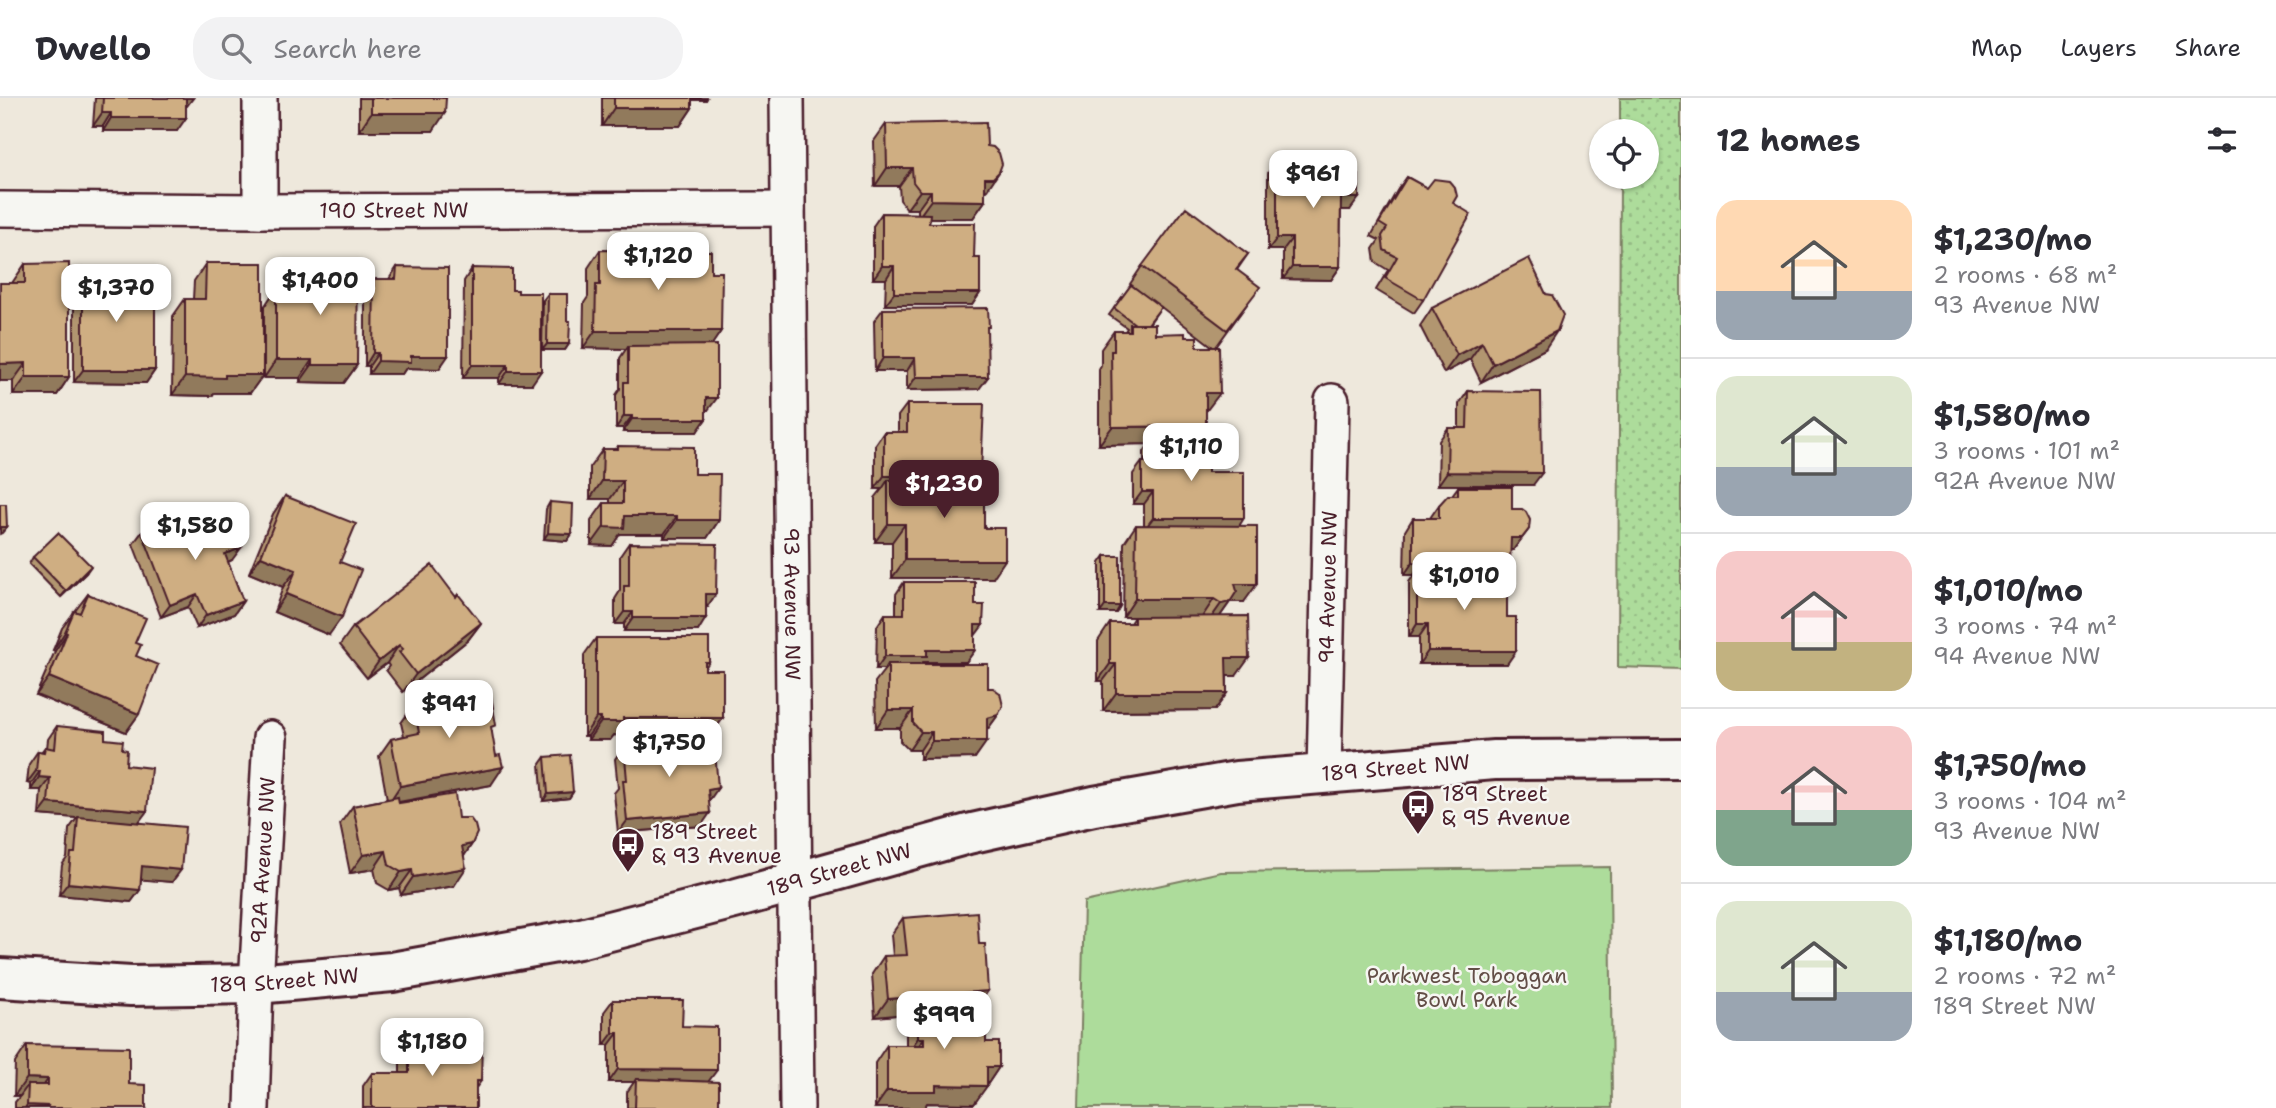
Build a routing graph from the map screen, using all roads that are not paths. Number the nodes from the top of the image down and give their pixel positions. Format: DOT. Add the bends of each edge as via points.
graph roads {
  1 [pos="260,98"];
  2 [pos="787,98"];
  3 [pos="0,209"];
  4 [pos="788,209"];
  5 [pos="260,211"];
  6 [pos="1332,401"];
  7 [pos="270,738"];
  8 [pos="1681,759"];
  9 [pos="1324,774"];
  10 [pos="794,881"];
  11 [pos="0,978"];
  12 [pos="256,985"];
  13 [pos="252,1108"];
  14 [pos="797,1108"];
  1 -- 5 [label="street"];
  2 -- 4 [label="street, 93 Avenue NW"];
  3 -- 5 [label="street, 190 Street NW"];
  4 -- 5 [label="street, 190 Street NW"];
  4 -- 10 [label="street, 93 Avenue NW"];
  6 -- 9 [label="street, 94 Avenue NW"];
  7 -- 12 [label="street, 92A Avenue NW"];
  8 -- 9 [label="street, 189 Street NW" via="1494,760"];
  9 -- 10 [label="street, 189 Street NW" via="1237,781 1094,806"];
  10 -- 12 [label="street, 189 Street NW" via="578,939 392,972"];
  10 -- 14 [label="street, 93 Avenue NW"];
  11 -- 12 [label="street, 189 Street NW" via="131,986"];
  12 -- 13 [label="street, 92A Avenue NW"];
}
